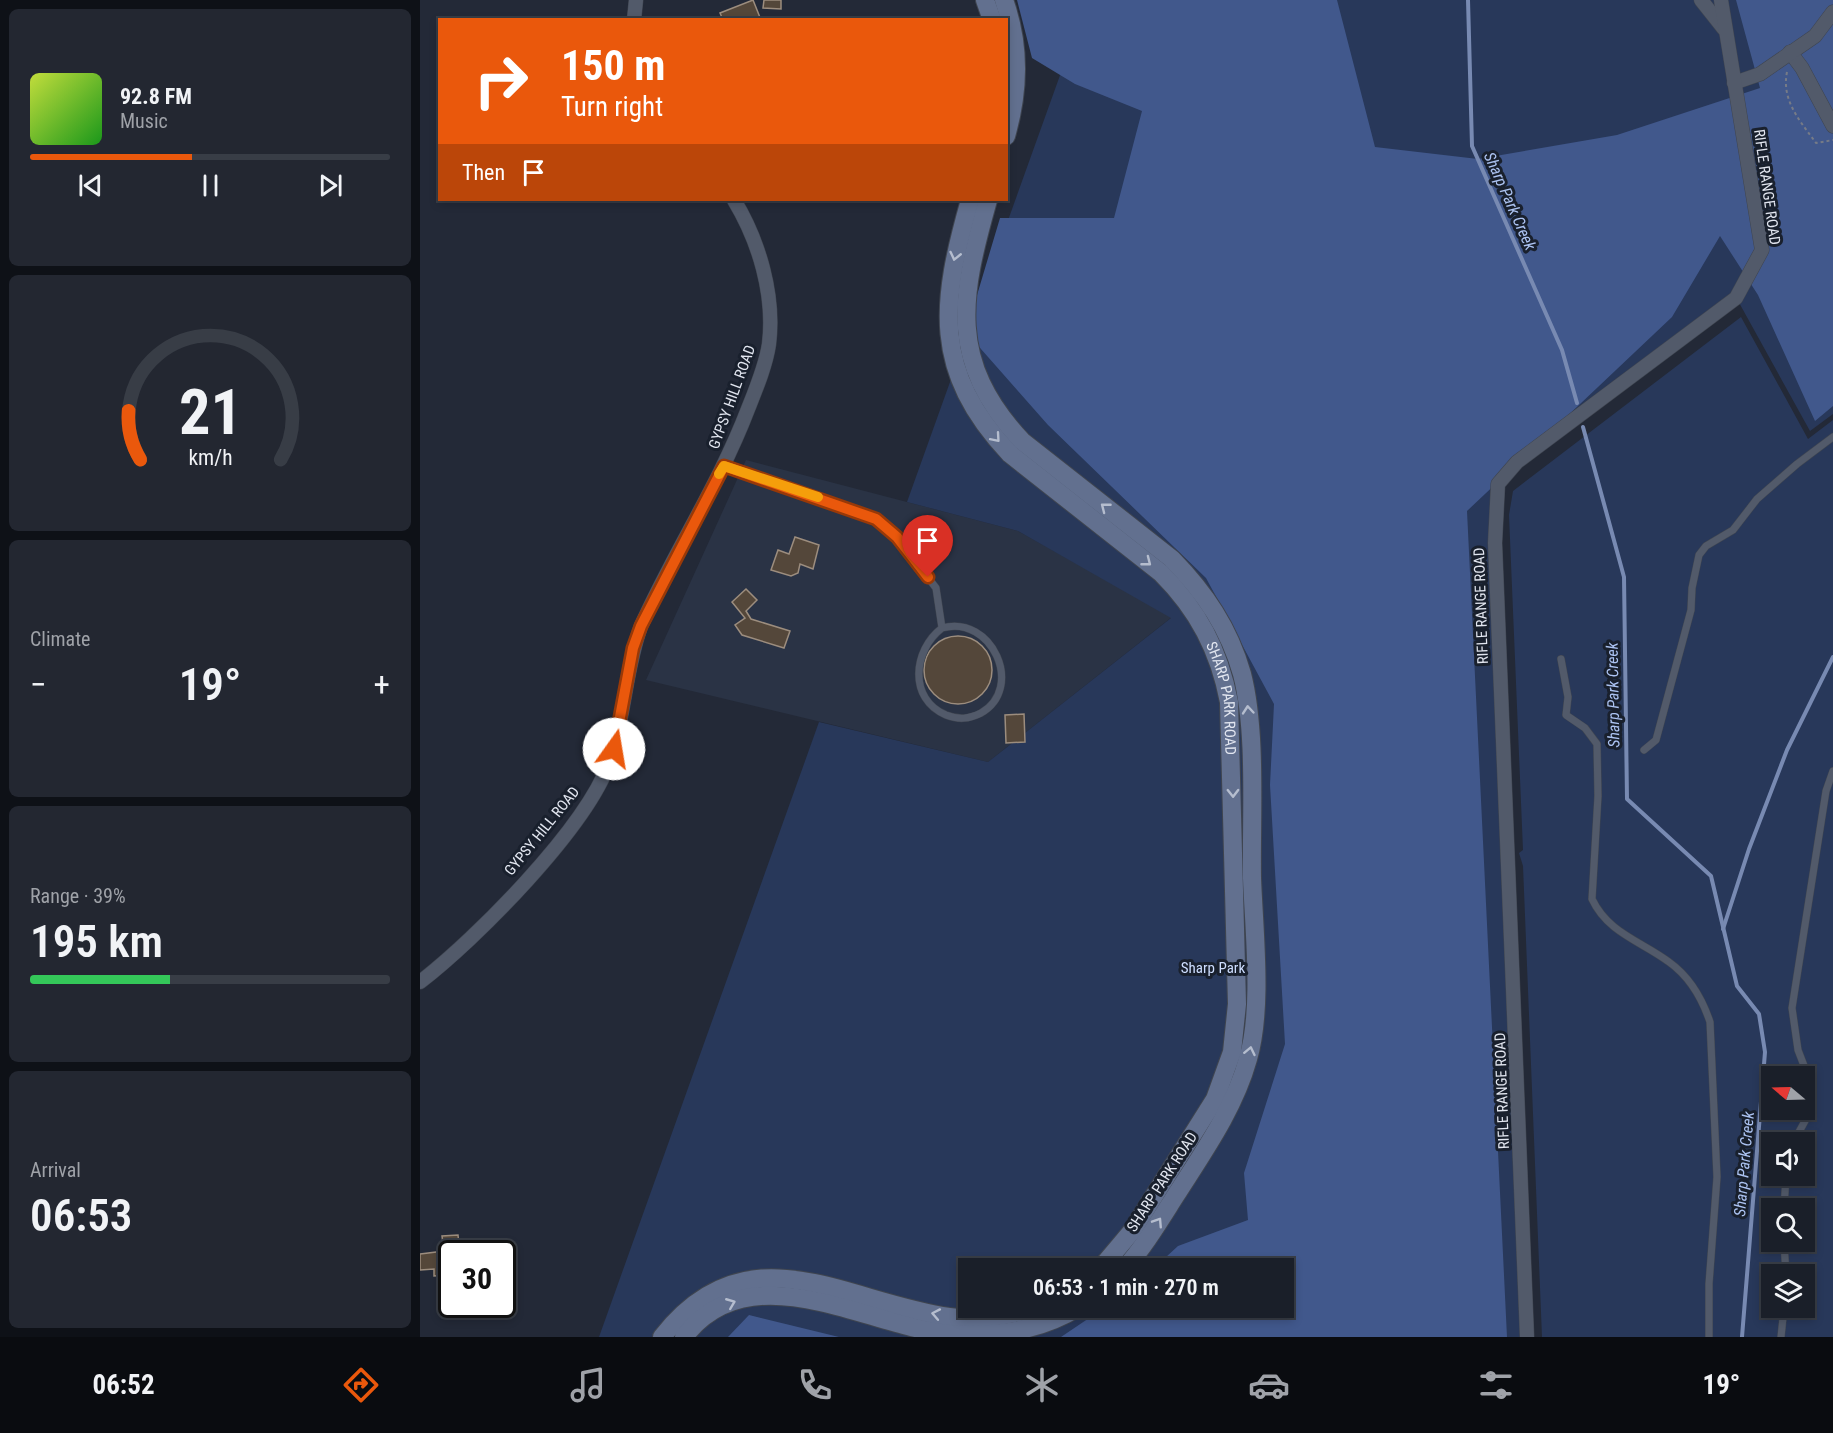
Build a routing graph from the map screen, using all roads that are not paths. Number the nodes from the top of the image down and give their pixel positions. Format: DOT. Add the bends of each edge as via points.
graph roads {
  1 [pos="636,0"];
  2 [pos="985,0"];
  3 [pos="1004,0"];
  4 [pos="1701,0"];
  5 [pos="1721,0"];
  6 [pos="1833,12"];
  7 [pos="634,18"];
  8 [pos="991,18"];
  9 [pos="1726,31"];
  10 [pos="1789,54"];
  11 [pos="1734,83"];
  12 [pos="1833,126"];
  13 [pos="1008,127"];
  14 [pos="735,201"];
  15 [pos="970,201"];
  16 [pos="988,201"];
  17 [pos="1833,437"];
  18 [pos="724,466"];
  19 [pos="942,628"];
  20 [pos="1561,659"];
  21 [pos="1644,750"];
  22 [pos="1833,771"];
  23 [pos="420,982"];
  24 [pos="1799,1132"];
  25 [pos="1109,1258"];
  26 [pos="1133,1258"];
  27 [pos="958,1317"];
  28 [pos="1056,1318"];
  29 [pos="1783,1318"];
  30 [pos="663,1337"];
  31 [pos="684,1337"];
  32 [pos="1527,1337"];
  33 [pos="1708,1337"];
  34 [pos="1781,1337"];
  1 -- 7 [label="street"];
  2 -- 8 [label="main road"];
  3 -- 13 [label="main road" via="1013,29 1016,63"];
  4 -- 9 [label="street"];
  5 -- 9 [label="street, RIFLE RANGE ROAD"];
  6 -- 10 [label="street" via="1815,36"];
  9 -- 11 [label="street, RIFLE RANGE ROAD"];
  10 -- 11 [label="street" via="1760,75"];
  10 -- 12 [label="street" via="1802,68"];
  11 -- 32 [label="street, RIFLE RANGE ROAD" via="1762,250 1736,298 1517,462 1498,484 1495,543"];
  14 -- 18 [label="street, GYPSY HILL ROAD" via="766,277 769,345 756,390"];
  15 -- 25 [label="main road, SHARP PARK ROAD, one-way" via="948,296 950,346 966,393 1010,454 1177,589 1206,631 1225,679 1229,702 1237,1004 1232,1052 1225,1077 1202,1120 1132,1231"];
  26 -- 16 [label="main road, SHARP PARK ROAD, one-way" via="1222,1122 1250,1056 1255,1004 1247,700 1222,622 1196,584 1172,559 1022,441 1006,424 982,385 968,343 966,297"];
  17 -- 21 [label="lane" via="1757,499 1733,530 1706,546 1699,555 1691,610 1656,740"];
  18 -- 19 [label="lane" via="876,519 897,537 936,588"];
  18 -- 23 [label="street, GYPSY HILL ROAD" via="641,626 609,765 591,798 504,904"];
  19 -- 19 [label="lane" via="929,641 918,666 923,695 935,710 954,718 970,718 996,700 1001,684 998,657 976,630 951,625"];
  20 -- 33 [label="lane" via="1568,697 1566,715 1597,744 1592,899 1611,926 1670,962 1687,979 1702,999 1710,1022 1717,1177"];
  22 -- 24 [label="lane" via="1826,791 1792,1008 1798,1050 1813,1089 1812,1108"];
  27 -- 30 [label="main road, one-way" via="804,1281 761,1277 738,1281 709,1294 677,1318"];
  31 -- 28 [label="main road, one-way" via="705,1316 724,1305 762,1295 801,1298 925,1330 973,1336 1022,1330"];
  29 -- 34 [label="lane"];
}
